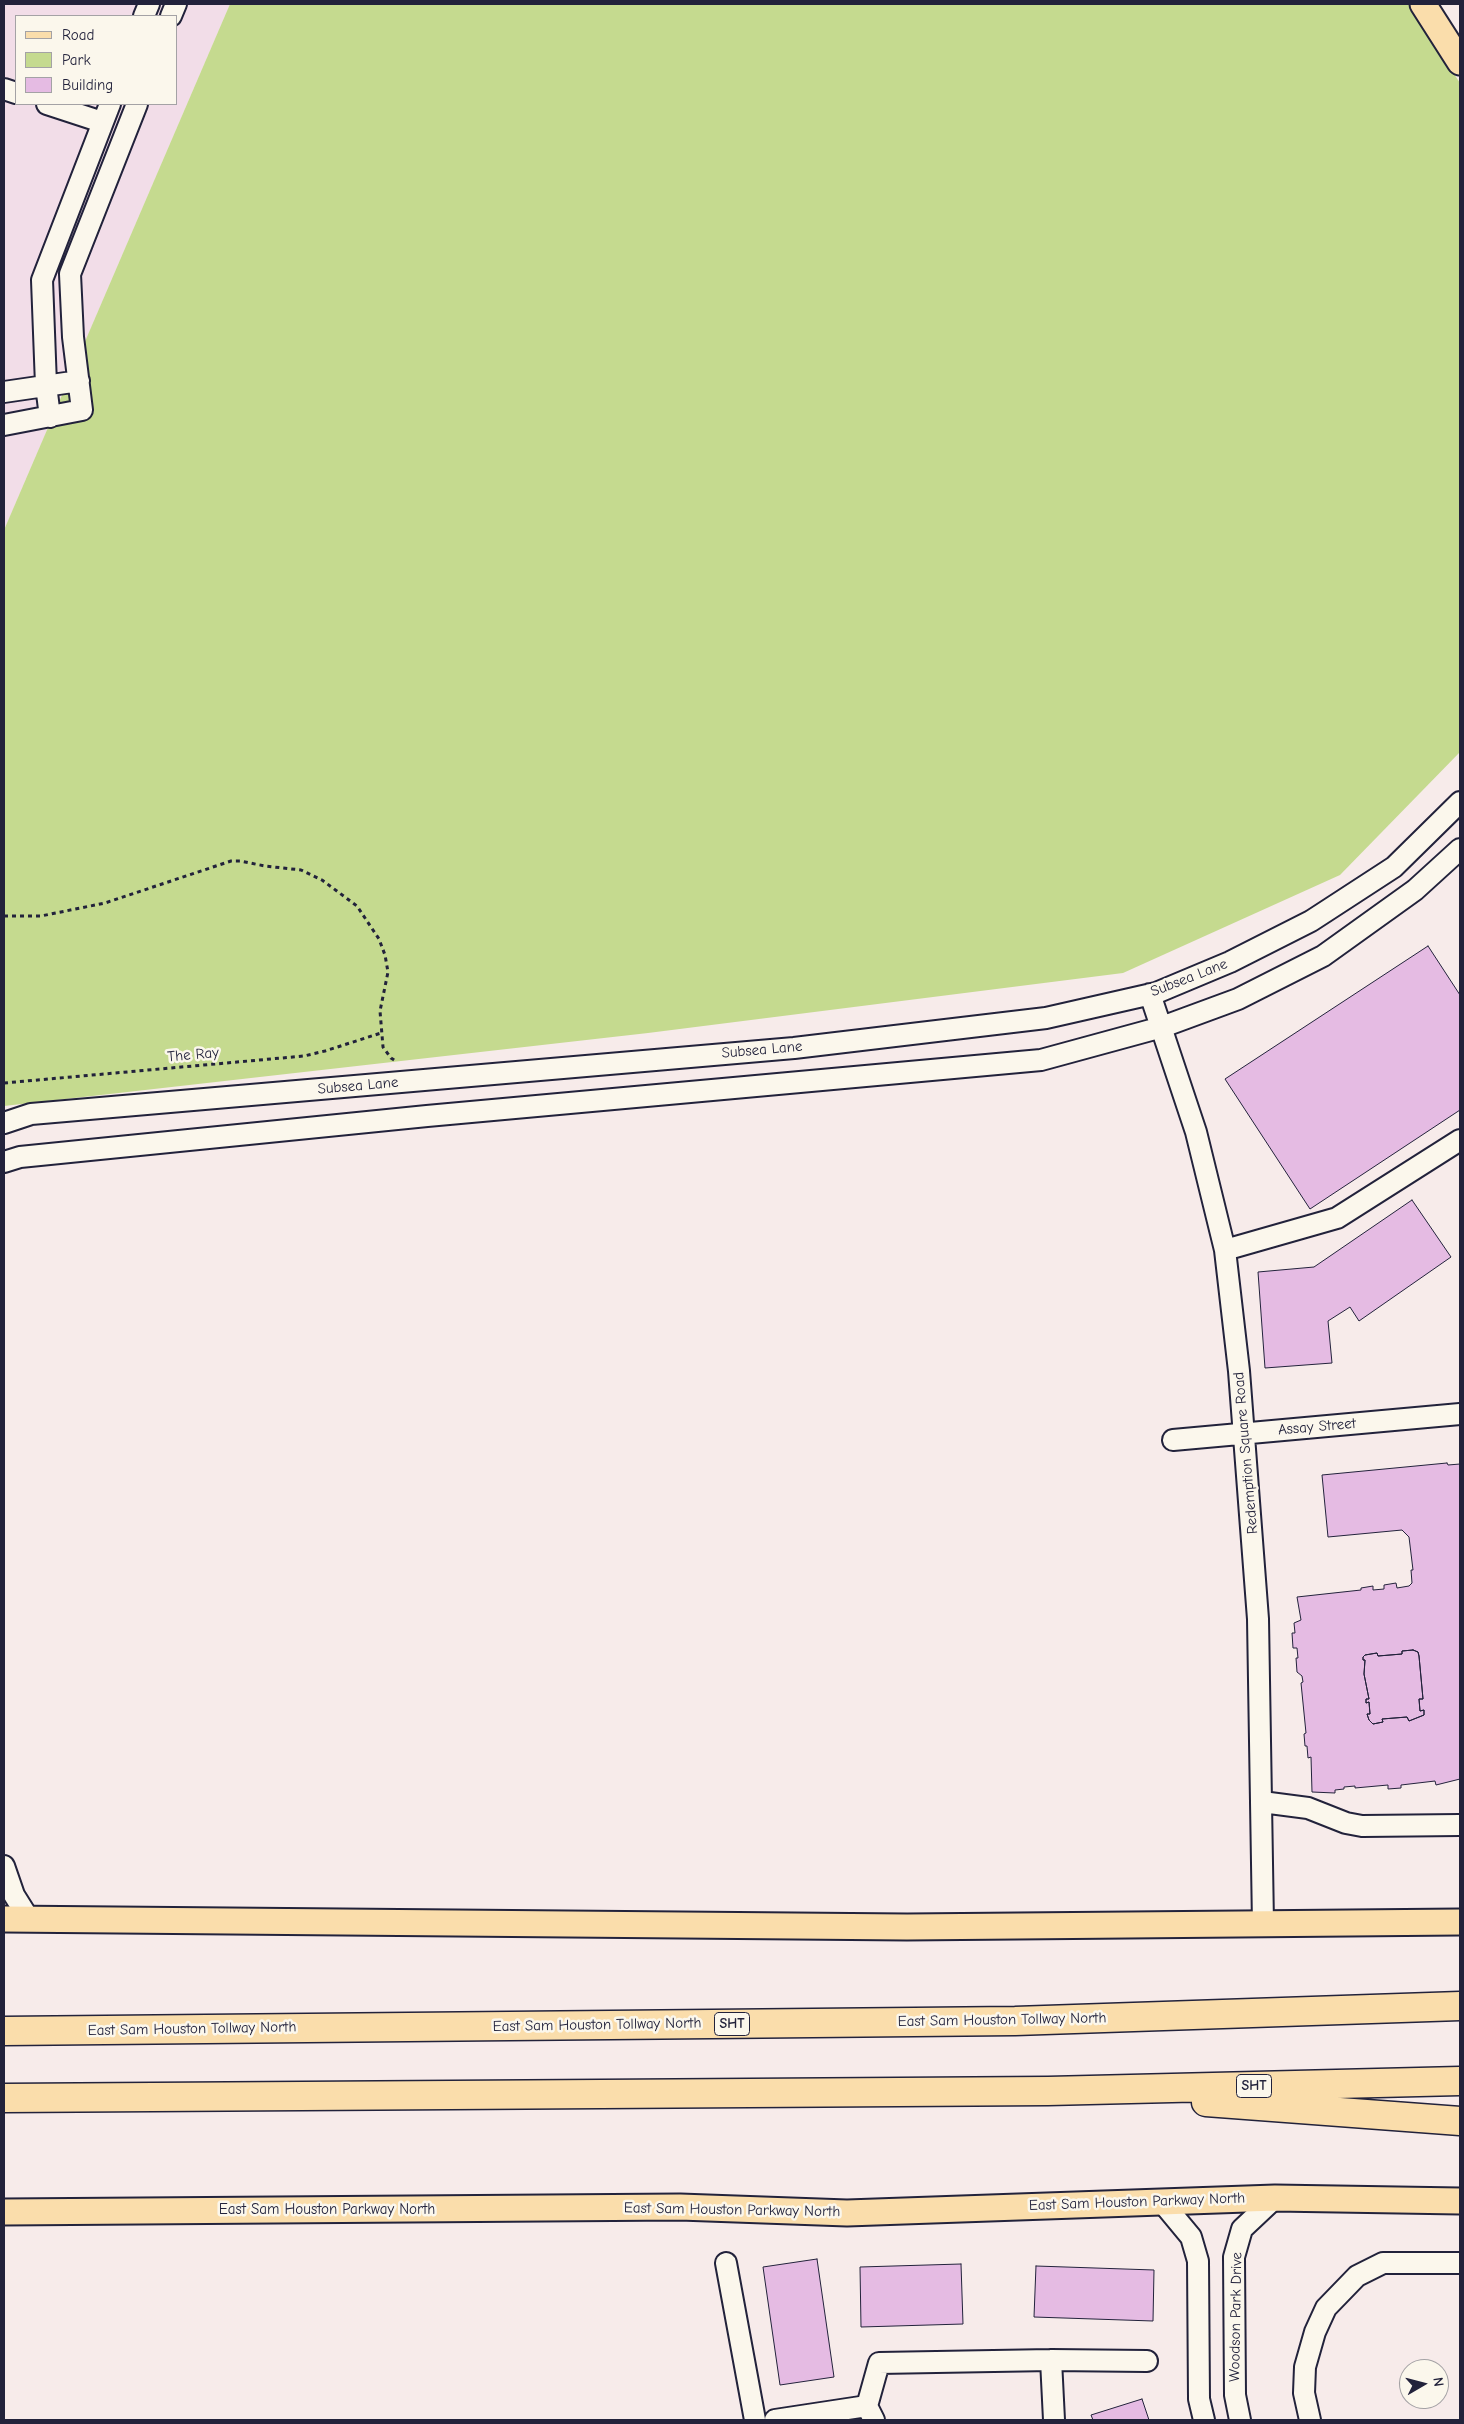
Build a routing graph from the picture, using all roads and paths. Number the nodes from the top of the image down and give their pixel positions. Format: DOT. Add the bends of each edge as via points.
graph roads {
  1 [pos="1423,4"];
  2 [pos="1460,62"];
  3 [pos="51,105"];
  4 [pos="137,105"];
  5 [pos="104,118"];
  6 [pos="124,137"];
  7 [pos="79,381"];
  8 [pos="46,385"];
  9 [pos="4,392"];
  10 [pos="50,417"];
  11 [pos="4,425"];
  12 [pos="1460,802"];
  13 [pos="1460,849"];
  14 [pos="4,916"];
  15 [pos="1150,994"];
  16 [pos="1162,1027"];
  17 [pos="381,1033"];
  18 [pos="427,1080"];
  19 [pos="4,1082"];
  20 [pos="4,1122"];
  21 [pos="1460,1140"];
  22 [pos="4,1162"];
  23 [pos="1225,1250"];
  24 [pos="1460,1414"];
  25 [pos="1244,1434"];
  26 [pos="1173,1440"];
  27 [pos="1262,1802"];
  28 [pos="1460,1825"];
  29 [pos="4,1866"];
  30 [pos="4,1919"];
  31 [pos="29,1919"];
  32 [pos="1460,1922"];
  33 [pos="1263,1924"];
  34 [pos="1460,2006"];
  35 [pos="4,2032"];
  36 [pos="1460,2081"];
  37 [pos="1048,2090"];
  38 [pos="4,2098"];
  39 [pos="1460,2121"];
  40 [pos="1275,2198"];
  41 [pos="1460,2201"];
  42 [pos="1162,2202"];
  43 [pos="4,2212"];
  44 [pos="726,2263"];
  45 [pos="1460,2263"];
  46 [pos="1051,2360"];
  47 [pos="1147,2361"];
  48 [pos="870,2413"];
  49 [pos="755,2420"];
  50 [pos="775,2420"];
  51 [pos="1054,2420"];
  52 [pos="1204,2420"];
  53 [pos="1240,2420"];
  54 [pos="1310,2420"];
  1 -- 2 [label="main road"];
  3 -- 5 [label="street"];
  4 -- 6 [label="street"];
  5 -- 6 [label="street"];
  5 -- 8 [label="street" via="42,280"];
  6 -- 7 [label="street" via="70,274"];
  7 -- 8 [label="street"];
  7 -- 10 [label="street" via="82,410"];
  8 -- 9 [label="street"];
  8 -- 10 [label="street"];
  10 -- 11 [label="street"];
  12 -- 15 [label="street, Subsea Lane" via="1394,867 1311,921 1230,962"];
  13 -- 16 [label="street" via="1415,890 1323,956 1238,999"];
  14 -- 17 [label="path" via="41,916 105,903 231,862 301,870 322,880 357,906 379,939 388,972 380,1011"];
  15 -- 16 [label="street, Redemption Square Road"];
  15 -- 18 [label="street, Subsea Lane" via="1027,1020 794,1048"];
  16 -- 22 [label="street" via="1041,1060 427,1116"];
  16 -- 23 [label="street, Redemption Square Road" via="1196,1132"];
  17 -- 18 [label="path" via="383,1047 391,1058"];
  17 -- 19 [label="path, The Ray" via="304,1056"];
  18 -- 20 [label="street, Subsea Lane" via="31,1114"];
  21 -- 23 [label="street" via="1337,1218"];
  23 -- 25 [label="street, Redemption Square Road"];
  24 -- 25 [label="street, Assay Street"];
  25 -- 26 [label="street, Assay Street"];
  25 -- 27 [label="street, Redemption Square Road" via="1260,1656"];
  27 -- 28 [label="street" via="1308,1808 1362,1826"];
  27 -- 33 [label="street, Redemption Square Road"];
  29 -- 31 [label="street" via="14,1895"];
  30 -- 31 [label="main road"];
  31 -- 33 [label="main road" via="907,1928"];
  32 -- 33 [label="main road"];
  34 -- 35 [label="highway, East Sam Houston Tollway North / SHT" via="1015,2021"];
  36 -- 37 [label="highway, SHT"];
  37 -- 38 [label="highway, SHT"];
  37 -- 39 [label="highway"];
  40 -- 41 [label="main road, East Sam Houston Parkway North"];
  40 -- 42 [label="main road, East Sam Houston Parkway North"];
  40 -- 53 [label="street, Woodson Park Drive" via="1242,2229 1234,2257 1235,2395"];
  42 -- 43 [label="main road, East Sam Houston Parkway North" via="847,2213 680,2207"];
  42 -- 52 [label="street" via="1191,2237 1198,2261 1199,2399"];
  44 -- 49 [label="street"];
  45 -- 54 [label="street" via="1383,2263 1356,2276 1326,2308 1315,2332 1306,2366 1304,2394"];
  46 -- 47 [label="street"];
  46 -- 48 [label="street" via="879,2363"];
  46 -- 51 [label="street"];
  48 -- 50 [label="street"];
}
